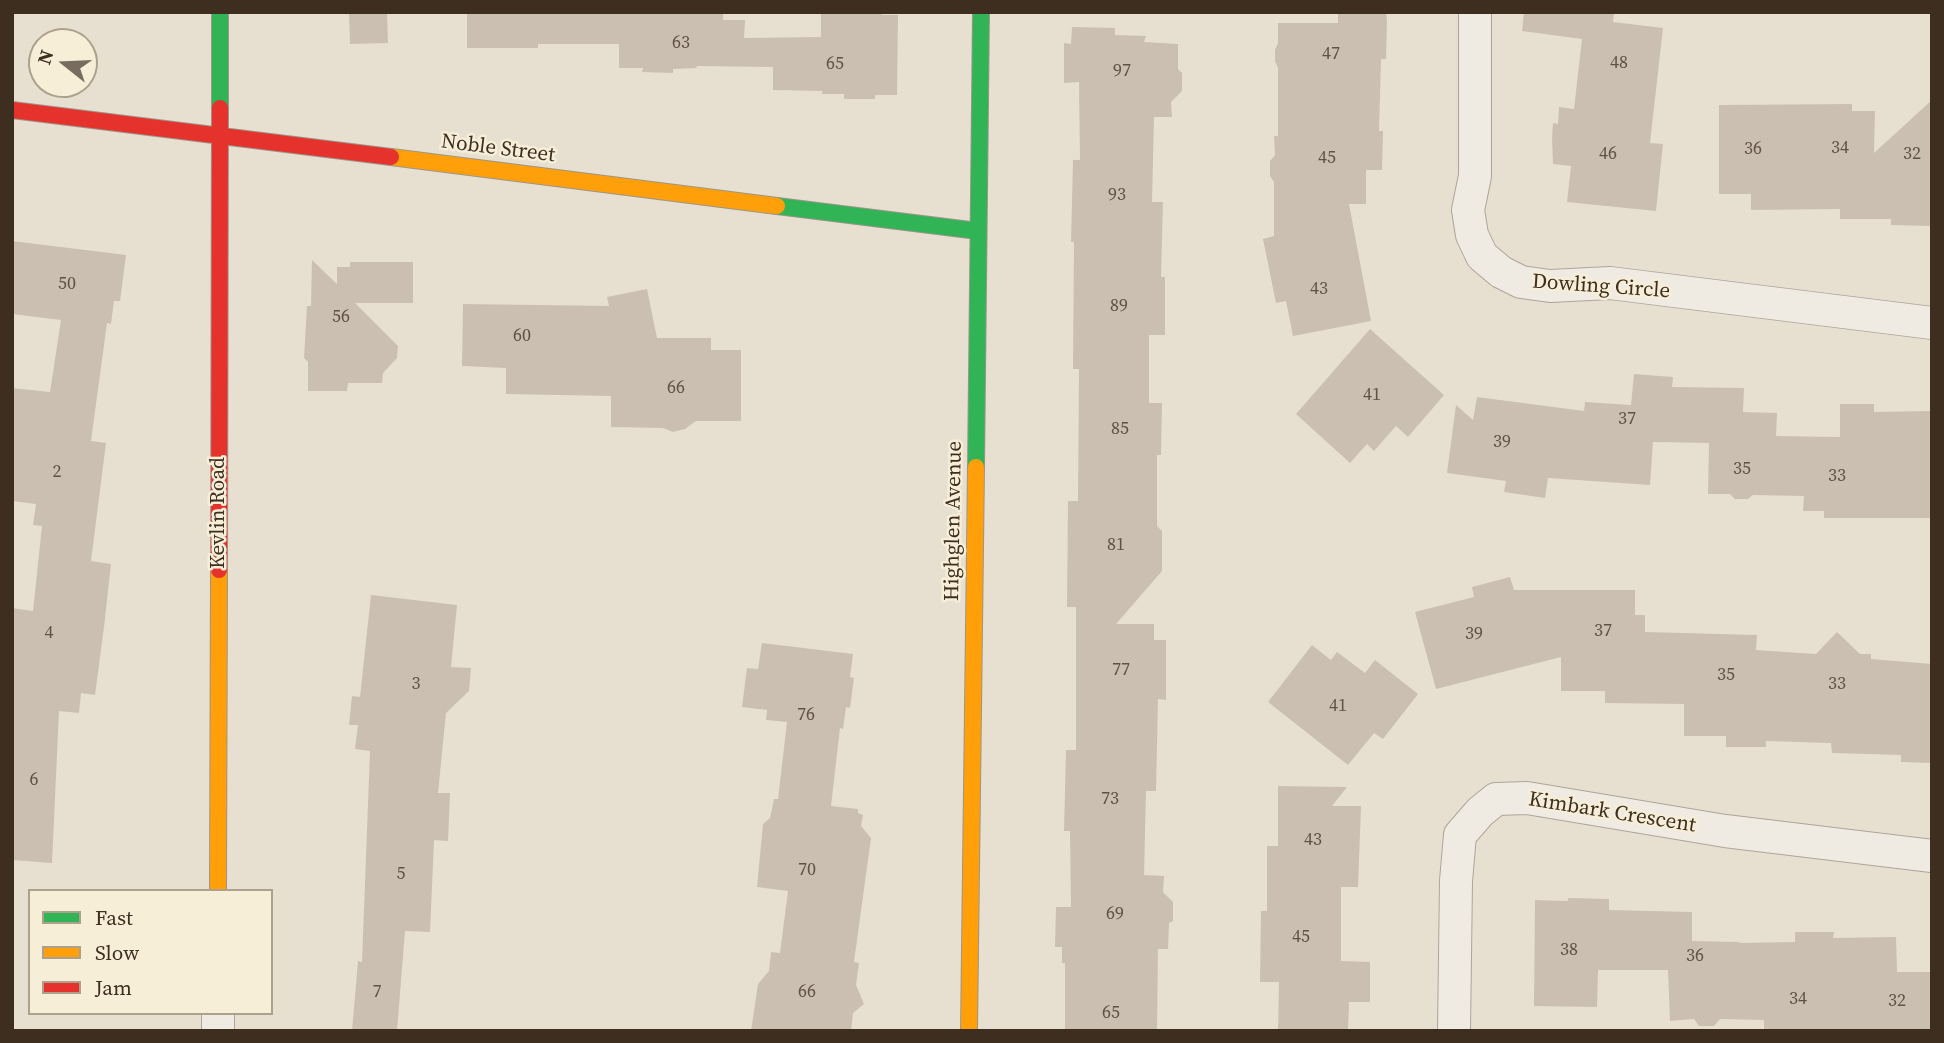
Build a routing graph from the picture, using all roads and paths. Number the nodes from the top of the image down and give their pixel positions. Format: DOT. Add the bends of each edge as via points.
graph roads {
  1 [pos="220,12"];
  2 [pos="981,12"];
  3 [pos="1475,12"];
  4 [pos="12,110"];
  5 [pos="220,135"];
  6 [pos="978,231"];
  7 [pos="1932,323"];
  8 [pos="1932,856"];
  9 [pos="218,889"];
  10 [pos="969,1031"];
  11 [pos="1454,1031"];
  1 -- 5 [label="street, Kevlin Road"];
  2 -- 6 [label="street, Highglen Avenue"];
  3 -- 7 [label="street, Dowling Circle" via="1475,176 1468,210 1482,257 1501,272 1521,282 1550,286 1611,283"];
  4 -- 5 [label="street, Noble Street"];
  5 -- 6 [label="street, Noble Street"];
  5 -- 9 [label="street, Kevlin Road"];
  6 -- 10 [label="street, Highglen Avenue"];
  8 -- 11 [label="street, Kimbark Crescent" via="1725,831 1527,798 1496,799 1460,835"];
}
